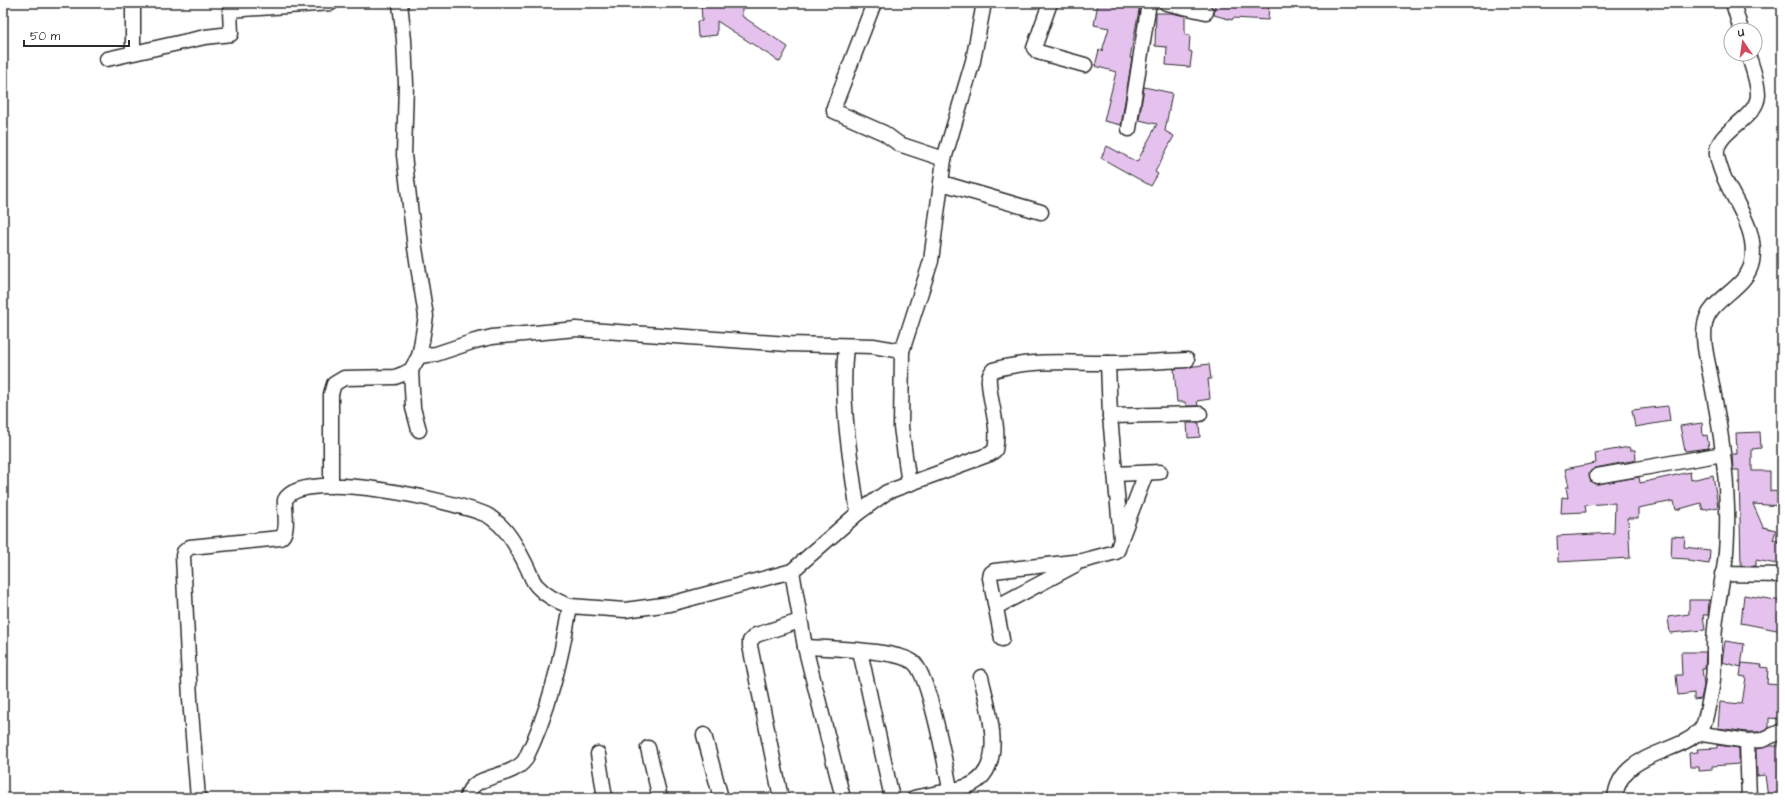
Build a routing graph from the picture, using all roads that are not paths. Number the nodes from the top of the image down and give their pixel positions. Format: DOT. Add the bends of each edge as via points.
graph roads {
  1 [pos="133,3"];
  2 [pos="331,3"];
  3 [pos="400,3"];
  4 [pos="874,3"];
  5 [pos="984,3"];
  6 [pos="1050,3"];
  7 [pos="1149,3"];
  8 [pos="1166,3"];
  9 [pos="1732,3"];
  10 [pos="1191,5"];
  11 [pos="1206,12"];
  12 [pos="1738,22"];
  13 [pos="133,52"];
  14 [pos="107,58"];
  15 [pos="1750,62"];
  16 [pos="1085,65"];
  17 [pos="1129,129"];
  18 [pos="944,159"];
  19 [pos="942,183"];
  20 [pos="1041,212"];
  21 [pos="846,346"];
  22 [pos="902,351"];
  23 [pos="419,356"];
  24 [pos="1187,360"];
  25 [pos="1108,363"];
  26 [pos="411,370"];
  27 [pos="1200,414"];
  28 [pos="1110,416"];
  29 [pos="419,430"];
  30 [pos="1723,454"];
  31 [pos="1115,474"];
  32 [pos="1597,476"];
  33 [pos="909,484"];
  34 [pos="331,486"];
  35 [pos="858,513"];
  36 [pos="1120,539"];
  37 [pos="1082,561"];
  38 [pos="792,571"];
  39 [pos="1722,574"];
  40 [pos="1782,575"];
  41 [pos="570,606"];
  42 [pos="996,607"];
  43 [pos="800,621"];
  44 [pos="1002,639"];
  45 [pos="805,647"];
  46 [pos="860,651"];
  47 [pos="981,677"];
  48 [pos="1782,731"];
  49 [pos="1696,733"];
  50 [pos="704,735"];
  51 [pos="1748,741"];
  52 [pos="648,748"];
  53 [pos="598,754"];
  54 [pos="950,790"];
  55 [pos="198,798"];
  56 [pos="467,798"];
  57 [pos="605,798"];
  58 [pos="660,798"];
  59 [pos="721,798"];
  60 [pos="781,798"];
  61 [pos="843,798"];
  62 [pos="892,798"];
  63 [pos="914,798"];
  64 [pos="1615,798"];
  65 [pos="1749,798"];
  1 -- 13 [label="street"];
  2 -- 13 [label="street" via="230,10 231,34"];
  3 -- 23 [label="street" via="406,84 404,155 426,316"];
  4 -- 18 [label="street" via="834,111 884,133 899,144"];
  5 -- 18 [label="street" via="973,61"];
  6 -- 16 [label="street" via="1034,48 1038,52"];
  7 -- 17 [label="street"];
  8 -- 10 [label="street"];
  9 -- 12 [label="street"];
  10 -- 11 [label="street"];
  13 -- 14 [label="street"];
  15 -- 30 [label="street" via="1757,87 1756,104 1721,140 1717,154 1748,226 1752,243 1752,263 1739,285 1710,312 1705,323 1704,343"];
  18 -- 19 [label="street"];
  19 -- 20 [label="street"];
  19 -- 22 [label="street" via="931,261"];
  21 -- 22 [label="street" via="873,346"];
  21 -- 23 [label="street" via="576,329 492,337 436,354"];
  21 -- 35 [label="street" via="844,412"];
  22 -- 33 [label="street" via="901,427"];
  23 -- 26 [label="street"];
  24 -- 25 [label="street"];
  25 -- 28 [label="street"];
  25 -- 33 [label="street" via="1029,362 993,370 988,381 995,414 995,450"];
  26 -- 29 [label="street" via="413,408"];
  26 -- 34 [label="street" via="395,377 344,378 334,384 331,394"];
  27 -- 28 [label="street"];
  28 -- 31 [label="street"];
  30 -- 32 [label="street"];
  30 -- 39 [label="street" via="1726,515 1725,560"];
  31 -- 36 [label="street"];
  31 -- 36 [label="street" via="1153,472"];
  33 -- 35 [label="street" via="887,492"];
  34 -- 41 [label="street" via="363,486 401,493 489,516 503,528 516,547 536,585 555,601"];
  34 -- 55 [label="street" via="307,487 287,496 284,510 286,530 280,538 190,547 184,552 190,699"];
  35 -- 38 [label="street"];
  36 -- 37 [label="street" via="1117,551"];
  37 -- 42 [label="street"];
  37 -- 42 [label="street" via="994,571 990,578"];
  38 -- 41 [label="street" via="670,604 625,610"];
  38 -- 43 [label="street"];
  39 -- 40 [label="street"];
  39 -- 49 [label="street" via="1714,629 1714,677 1703,727"];
  41 -- 56 [label="street" via="563,646 546,711 525,760 520,768 479,781 468,790"];
  42 -- 44 [label="street"];
  43 -- 45 [label="street"];
  43 -- 60 [label="street" via="756,635 750,641"];
  45 -- 46 [label="street"];
  45 -- 61 [label="street"];
  46 -- 54 [label="street" via="904,657 914,662 934,714"];
  46 -- 62 [label="street"];
  47 -- 54 [label="street" via="990,718 993,750 982,775 968,785"];
  48 -- 51 [label="street" via="1762,740"];
  49 -- 51 [label="street"];
  49 -- 64 [label="street" via="1629,769 1619,780"];
  50 -- 59 [label="street"];
  51 -- 65 [label="street"];
  52 -- 58 [label="street"];
  53 -- 57 [label="street"];
  54 -- 63 [label="street"];
}
